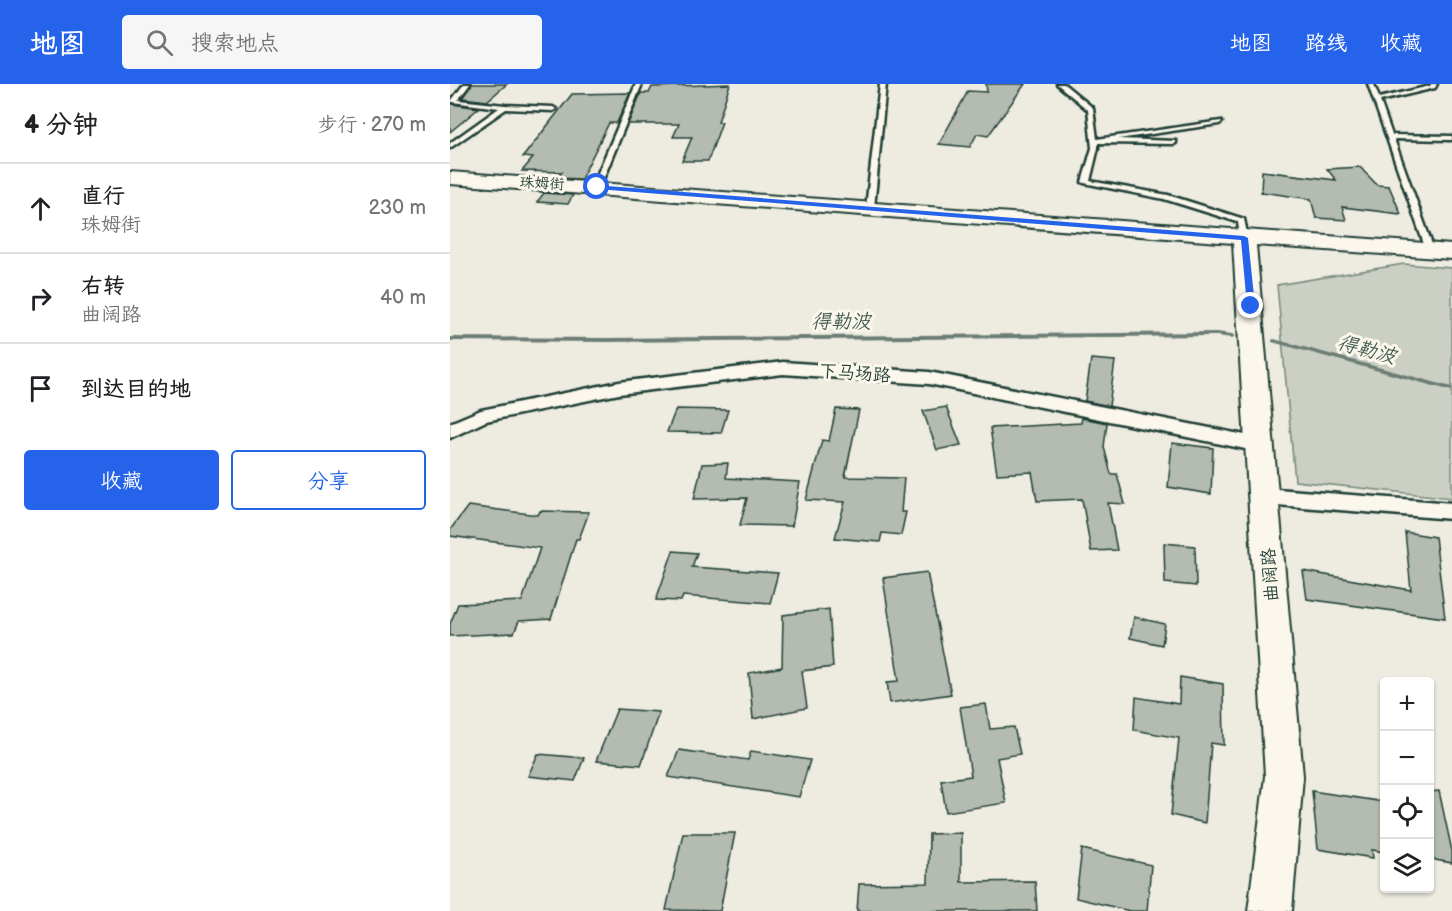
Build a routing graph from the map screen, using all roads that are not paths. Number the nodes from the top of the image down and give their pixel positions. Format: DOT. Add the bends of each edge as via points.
graph roads {
  1 [pos="467,84"];
  2 [pos="639,84"];
  3 [pos="883,84"];
  4 [pos="1060,84"];
  5 [pos="1371,84"];
  6 [pos="1434,84"];
  7 [pos="1377,100"];
  8 [pos="505,107"];
  9 [pos="553,109"];
  10 [pos="1219,122"];
  11 [pos="1390,137"];
  12 [pos="1452,138"];
  13 [pos="1094,141"];
  14 [pos="1174,142"];
  15 [pos="450,146"];
  16 [pos="450,178"];
  17 [pos="597,187"];
  18 [pos="870,208"];
  19 [pos="1244,238"];
  20 [pos="1430,250"];
  21 [pos="1452,252"];
  22 [pos="450,430"];
  23 [pos="1260,445"];
  24 [pos="1264,496"];
  25 [pos="1452,511"];
  26 [pos="1270,911"];
  1 -- 8 [label="lane" via="454,101"];
  2 -- 17 [label="lane"];
  3 -- 18 [label="lane"];
  4 -- 13 [label="lane" via="1091,109"];
  5 -- 7 [label="lane"];
  6 -- 7 [label="lane"];
  7 -- 11 [label="lane"];
  8 -- 9 [label="lane"];
  8 -- 15 [label="lane"];
  10 -- 13 [label="lane"];
  11 -- 12 [label="lane"];
  11 -- 20 [label="lane"];
  13 -- 14 [label="lane"];
  13 -- 19 [label="lane" via="1086,182 1165,197 1241,221"];
  16 -- 17 [label="street, 珠姆街"];
  17 -- 18 [label="street, 珠姆街"];
  18 -- 19 [label="street, 珠姆街"];
  19 -- 20 [label="street, 珠姆街"];
  19 -- 23 [label="street, 曲阔路"];
  20 -- 21 [label="street, 珠姆街"];
  22 -- 23 [label="street, 下马场路" via="481,416 619,388 783,368 929,378"];
  23 -- 24 [label="street, 曲阔路"];
  24 -- 25 [label="street"];
  24 -- 26 [label="street, 曲阔路" via="1284,776"];
}
